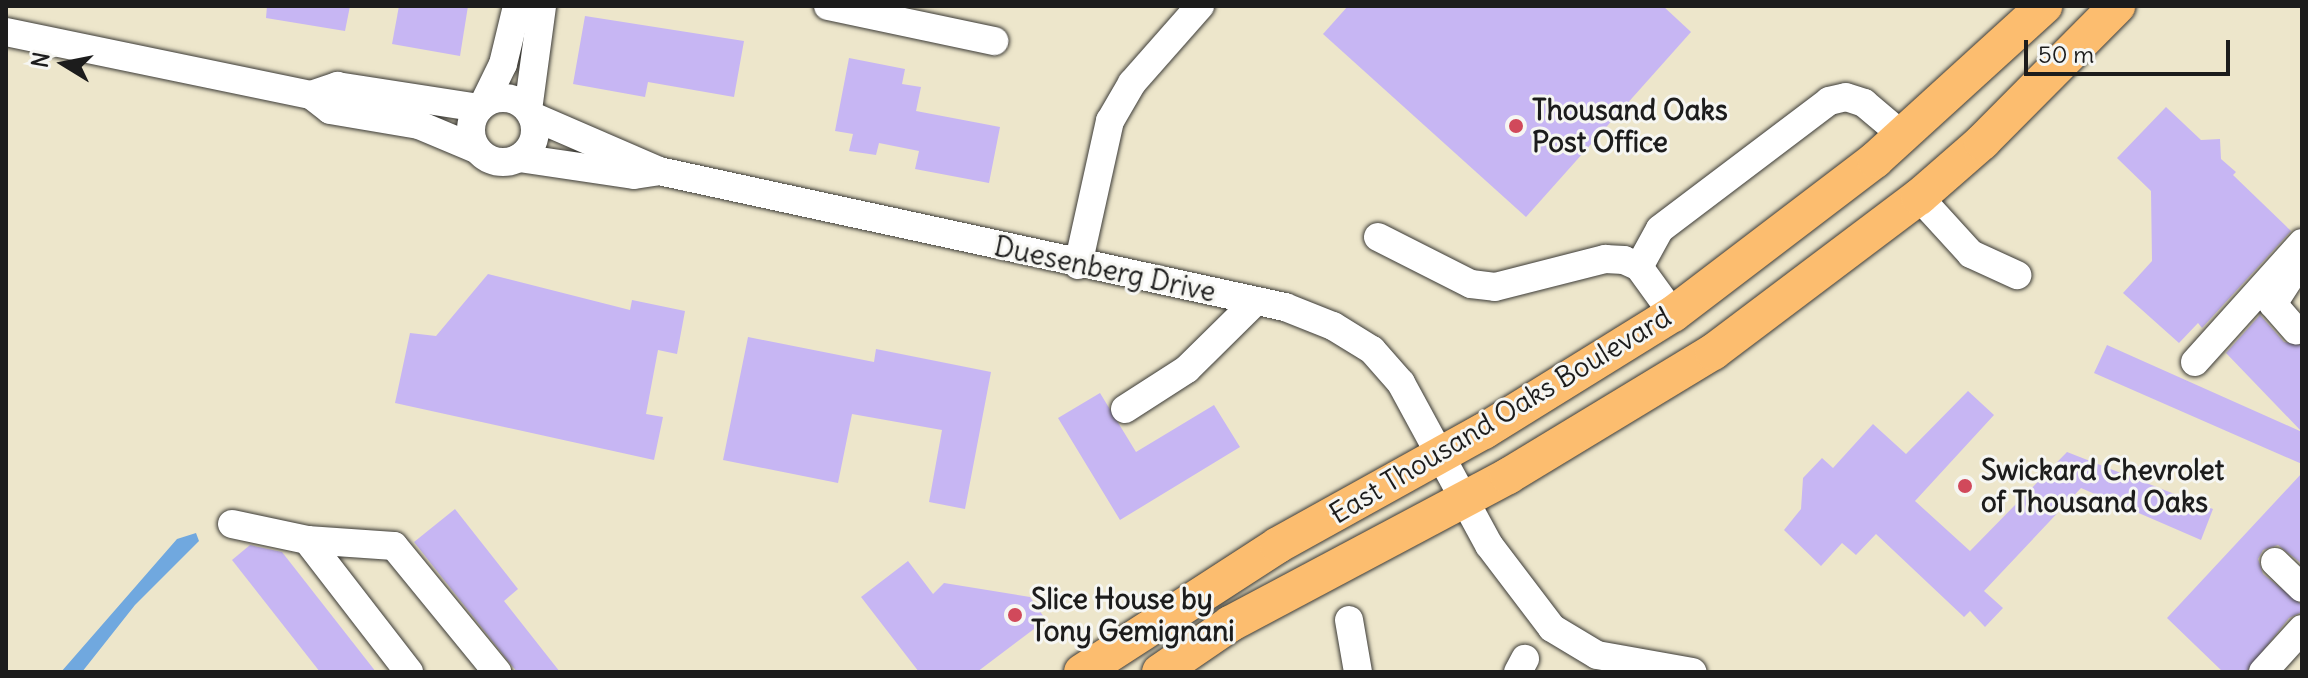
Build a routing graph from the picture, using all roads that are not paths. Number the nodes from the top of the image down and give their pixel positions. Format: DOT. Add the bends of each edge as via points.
graph roads {
  1 [pos="517,6"];
  2 [pos="542,6"];
  3 [pos="828,6"];
  4 [pos="1200,6"];
  5 [pos="2044,6"];
  6 [pos="2117,6"];
  7 [pos="6,32"];
  8 [pos="994,41"];
  9 [pos="311,95"];
  10 [pos="482,106"];
  11 [pos="530,113"];
  12 [pos="1903,136"];
  13 [pos="476,149"];
  14 [pos="519,158"];
  15 [pos="659,171"];
  16 [pos="1919,197"];
  17 [pos="1378,237"];
  18 [pos="2302,243"];
  19 [pos="2302,263"];
  20 [pos="1078,265"];
  21 [pos="1639,267"];
  22 [pos="2017,275"];
  23 [pos="1256,301"];
  24 [pos="1673,314"];
  25 [pos="2296,330"];
  26 [pos="2195,362"];
  27 [pos="1125,409"];
  28 [pos="1440,455"];
  29 [pos="1464,499"];
  30 [pos="232,524"];
  31 [pos="307,540"];
  32 [pos="2275,562"];
  33 [pos="2302,588"];
  34 [pos="1349,620"];
  35 [pos="2302,629"];
  36 [pos="409,672"];
  37 [pos="497,672"];
  38 [pos="1082,672"];
  39 [pos="1160,672"];
  40 [pos="1358,672"];
  41 [pos="1692,672"];
  42 [pos="2263,672"];
  1 -- 10 [label="street" via="503,64"];
  2 -- 11 [label="street"];
  3 -- 8 [label="street"];
  4 -- 20 [label="street" via="1132,83 1110,121"];
  5 -- 12 [label="main road, East Thousand Oaks Boulevard"];
  6 -- 16 [label="main road, East Thousand Oaks Boulevard"];
  7 -- 9 [label="street, Duesenberg Drive"];
  9 -- 10 [label="street, Duesenberg Drive" via="337,86"];
  9 -- 13 [label="street, Duesenberg Drive" via="330,110 419,125"];
  10 -- 11 [label="street, Duesenberg Drive" via="503,97"];
  10 -- 13 [label="street" via="470,128"];
  11 -- 14 [label="street" via="535,135"];
  11 -- 15 [label="street, Duesenberg Drive"];
  12 -- 21 [label="street" via="1864,103 1846,97 1829,101 1660,229"];
  12 -- 24 [label="main road, East Thousand Oaks Boulevard"];
  13 -- 14 [label="street, Duesenberg Drive" via="499,162"];
  14 -- 15 [label="street, Duesenberg Drive" via="634,175"];
  15 -- 20 [label="street, Duesenberg Drive"];
  16 -- 22 [label="street" via="1971,254"];
  16 -- 29 [label="main road, East Thousand Oaks Boulevard" via="1713,352"];
  17 -- 21 [label="street" via="1471,284 1495,287 1605,259"];
  18 -- 26 [label="street"];
  19 -- 25 [label="street" via="2276,292 2273,304"];
  20 -- 23 [label="street, Duesenberg Drive"];
  21 -- 24 [label="street"];
  23 -- 27 [label="street" via="1187,369"];
  23 -- 28 [label="street, Duesenberg Drive" via="1333,326 1372,350 1401,383"];
  24 -- 28 [label="main road, East Thousand Oaks Boulevard"];
  28 -- 29 [label="street, Duesenberg Drive"];
  28 -- 38 [label="main road, East Thousand Oaks Boulevard" via="1278,545"];
  29 -- 39 [label="main road, East Thousand Oaks Boulevard" via="1315,575"];
  29 -- 41 [label="street, Duesenberg Drive" via="1517,588 1552,628 1597,655"];
  30 -- 31 [label="street"];
  31 -- 36 [label="street"];
  31 -- 37 [label="street" via="394,546"];
  32 -- 33 [label="street"];
  34 -- 40 [label="street"];
  35 -- 42 [label="street"];
}
